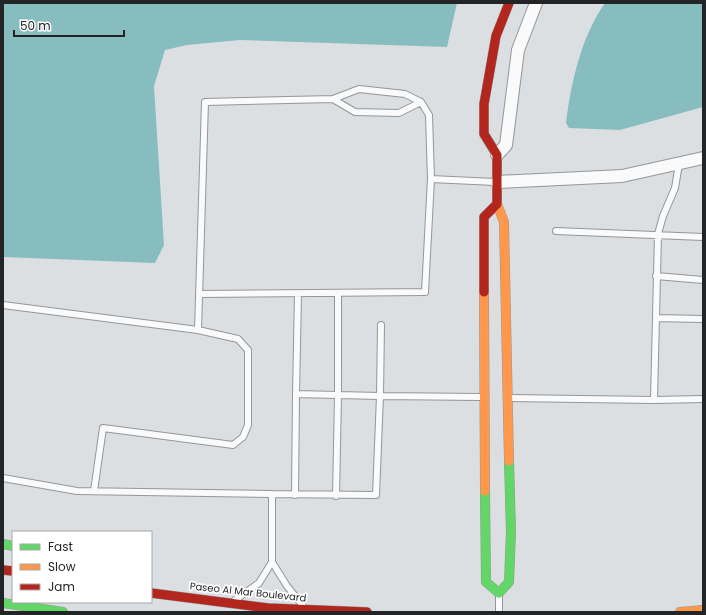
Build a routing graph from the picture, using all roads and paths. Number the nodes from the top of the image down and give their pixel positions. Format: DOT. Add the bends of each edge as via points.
graph roads {
  1 [pos="510,3"];
  2 [pos="536,3"];
  3 [pos="333,99"];
  4 [pos="421,102"];
  5 [pos="496,155"];
  6 [pos="703,158"];
  7 [pos="679,164"];
  8 [pos="431,179"];
  9 [pos="497,182"];
  10 [pos="497,204"];
  11 [pos="556,231"];
  12 [pos="658,234"];
  13 [pos="703,237"];
  14 [pos="656,276"];
  15 [pos="703,280"];
  16 [pos="199,294"];
  17 [pos="298,294"];
  18 [pos="338,294"];
  19 [pos="3,305"];
  20 [pos="656,318"];
  21 [pos="703,319"];
  22 [pos="381,326"];
  23 [pos="198,330"];
  24 [pos="296,394"];
  25 [pos="338,395"];
  26 [pos="380,396"];
  27 [pos="483,397"];
  28 [pos="508,398"];
  29 [pos="703,399"];
  30 [pos="654,400"];
  31 [pos="3,478"];
  32 [pos="94,491"];
  33 [pos="272,494"];
  34 [pos="295,495"];
  35 [pos="336,496"];
  36 [pos="272,562"];
  37 [pos="152,593"];
  38 [pos="499,593"];
  39 [pos="3,603"];
  40 [pos="232,603"];
  41 [pos="306,609"];
  42 [pos="703,610"];
  43 [pos="63,612"];
  44 [pos="367,612"];
  45 [pos="499,612"];
  46 [pos="680,612"];
  1 -- 5 [label="street" via="496,36 484,104 484,134"];
  2 -- 5 [label="street" via="518,50 506,146"];
  3 -- 4 [label="lane" via="359,90 405,94"];
  3 -- 4 [label="lane" via="355,112 400,113"];
  3 -- 16 [label="lane" via="205,102"];
  4 -- 8 [label="lane" via="429,115"];
  5 -- 9 [label="street"];
  6 -- 7 [label="street"];
  7 -- 9 [label="street" via="622,176"];
  7 -- 12 [label="lane" via="675,188"];
  8 -- 9 [label="lane"];
  8 -- 18 [label="lane" via="425,292"];
  9 -- 10 [label="street"];
  10 -- 27 [label="street" via="484,217"];
  10 -- 28 [label="street" via="504,222"];
  11 -- 12 [label="lane"];
  12 -- 13 [label="lane"];
  12 -- 14 [label="lane"];
  14 -- 15 [label="lane"];
  14 -- 20 [label="lane"];
  16 -- 17 [label="lane"];
  16 -- 23 [label="lane"];
  17 -- 18 [label="lane"];
  17 -- 24 [label="lane"];
  18 -- 25 [label="lane"];
  19 -- 23 [label="lane"];
  20 -- 21 [label="lane"];
  20 -- 30 [label="lane"];
  22 -- 26 [label="lane"];
  23 -- 32 [label="lane" via="238,339 248,350 248,425 243,437 233,445 103,428"];
  24 -- 25 [label="lane"];
  24 -- 34 [label="lane"];
  25 -- 26 [label="lane"];
  25 -- 35 [label="lane"];
  26 -- 27 [label="lane"];
  26 -- 35 [label="lane" via="376,496"];
  27 -- 38 [label="street" via="486,582"];
  28 -- 30 [label="lane"];
  28 -- 38 [label="street" via="511,532 509,582"];
  29 -- 30 [label="lane"];
  31 -- 32 [label="lane" via="77,491"];
  32 -- 33 [label="lane"];
  33 -- 34 [label="lane"];
  33 -- 36 [label="lane"];
  34 -- 35 [label="lane"];
  36 -- 40 [label="lane" via="258,583"];
  36 -- 41 [label="lane"];
  37 -- 40 [label="street, Paseo Al Mar Boulevard"];
  38 -- 45 [label="lane"];
  39 -- 43 [label="street"];
  40 -- 41 [label="street, Paseo Al Mar Boulevard" via="268,608"];
  41 -- 44 [label="street, Paseo Al Mar Boulevard"];
  42 -- 46 [label="street"];
}
